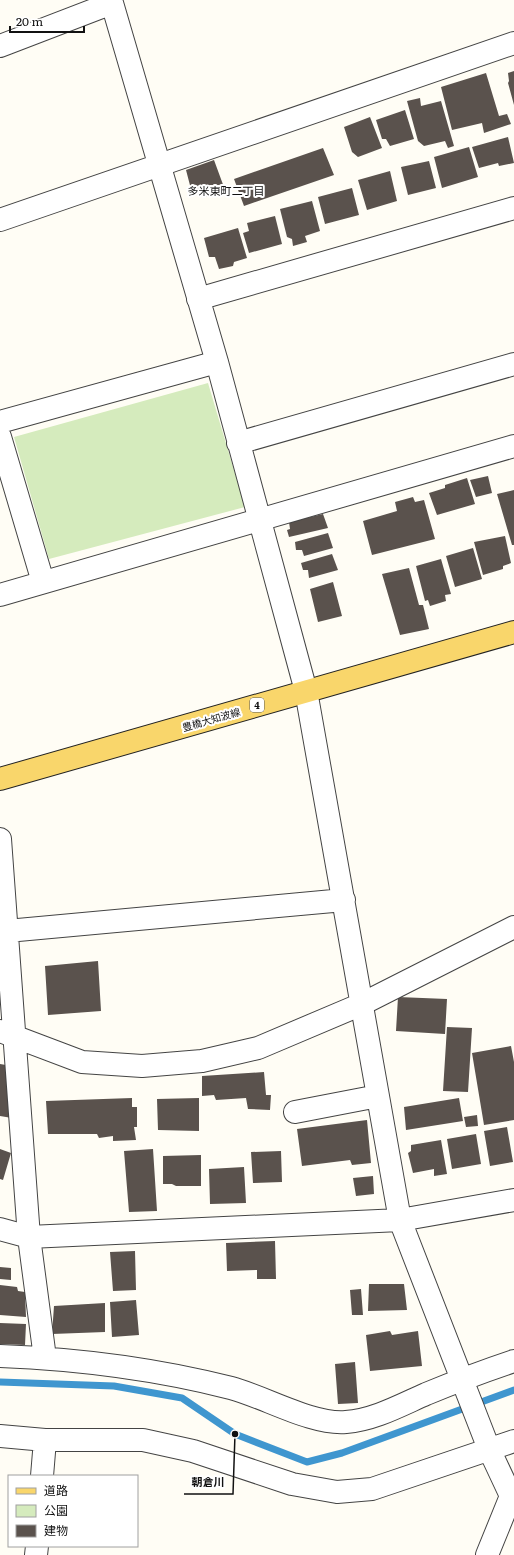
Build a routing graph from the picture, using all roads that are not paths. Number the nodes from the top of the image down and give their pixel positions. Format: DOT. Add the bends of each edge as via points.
graph roads {
  1 [pos="109,2"];
  2 [pos="514,43"];
  3 [pos="0,46"];
  4 [pos="160,166"];
  5 [pos="514,208"];
  6 [pos="0,220"];
  7 [pos="198,299"];
  8 [pos="217,362"];
  9 [pos="514,364"];
  10 [pos="0,422"];
  11 [pos="0,437"];
  12 [pos="238,443"];
  13 [pos="514,446"];
  14 [pos="259,520"];
  15 [pos="43,582"];
  16 [pos="0,595"];
  17 [pos="514,632"];
  18 [pos="306,691"];
  19 [pos="0,779"];
  20 [pos="0,839"];
  21 [pos="344,900"];
  22 [pos="514,927"];
  23 [pos="7,931"];
  24 [pos="362,1004"];
  25 [pos="7,1034"];
  26 [pos="378,1096"];
  27 [pos="295,1112"];
  28 [pos="514,1200"];
  29 [pos="400,1220"];
  30 [pos="0,1229"];
  31 [pos="29,1237"];
  32 [pos="0,1356"];
  33 [pos="45,1358"];
  34 [pos="514,1361"];
  35 [pos="464,1385"];
  36 [pos="0,1436"];
  37 [pos="45,1440"];
  38 [pos="514,1441"];
  39 [pos="486,1442"];
  40 [pos="42,1475"];
  41 [pos="487,1555"];
  1 -- 3 [label="street"];
  1 -- 4 [label="street"];
  2 -- 4 [label="street"];
  4 -- 6 [label="street"];
  4 -- 7 [label="street"];
  5 -- 7 [label="street"];
  7 -- 8 [label="street"];
  8 -- 10 [label="street"];
  8 -- 12 [label="street"];
  9 -- 12 [label="street"];
  11 -- 15 [label="street"];
  12 -- 14 [label="street"];
  13 -- 14 [label="street"];
  14 -- 15 [label="street"];
  14 -- 18 [label="street"];
  15 -- 16 [label="street"];
  17 -- 18 [label="main road, 豊橋大知波線 / 4"];
  18 -- 19 [label="main road, 豊橋大知波線 / 4"];
  18 -- 21 [label="street"];
  20 -- 23 [label="street"];
  21 -- 23 [label="street"];
  21 -- 24 [label="street"];
  22 -- 24 [label="street"];
  23 -- 25 [label="street"];
  24 -- 25 [label="street" via="258,1048 202,1061 142,1066 82,1062"];
  24 -- 26 [label="street"];
  25 -- 31 [label="street"];
  26 -- 27 [label="street"];
  26 -- 29 [label="street"];
  28 -- 29 [label="street"];
  29 -- 31 [label="street"];
  29 -- 35 [label="street"];
  30 -- 31 [label="street"];
  31 -- 33 [label="street"];
  32 -- 33 [label="street"];
  33 -- 35 [label="street" via="161,1373 232,1388 320,1419 346,1422 374,1416"];
  34 -- 35 [label="street"];
  35 -- 39 [label="street"];
  36 -- 37 [label="street"];
  37 -- 39 [label="street" via="143,1440 193,1451 292,1484 337,1492 372,1489"];
  37 -- 40 [label="street"];
  38 -- 39 [label="street"];
  39 -- 41 [label="street" via="511,1496"];
}
